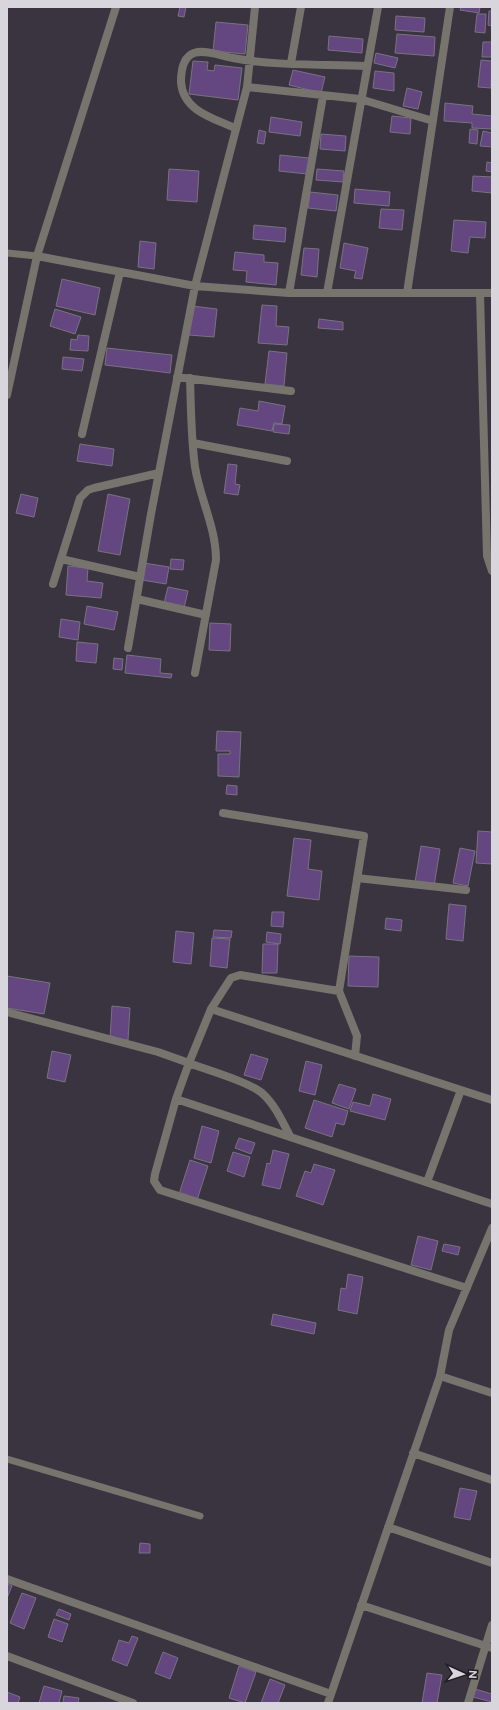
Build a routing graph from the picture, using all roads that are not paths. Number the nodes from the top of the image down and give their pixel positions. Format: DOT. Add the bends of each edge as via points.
graph roads {
  1 [pos="116,7"];
  2 [pos="255,7"];
  3 [pos="301,7"];
  4 [pos="378,7"];
  5 [pos="450,7"];
  6 [pos="249,61"];
  7 [pos="291,63"];
  8 [pos="366,66"];
  9 [pos="247,87"];
  10 [pos="323,96"];
  11 [pos="360,100"];
  12 [pos="433,121"];
  13 [pos="235,128"];
  14 [pos="7,253"];
  15 [pos="37,256"];
  16 [pos="120,272"];
  17 [pos="195,286"];
  18 [pos="289,293"];
  19 [pos="327,293"];
  20 [pos="408,293"];
  21 [pos="480,293"];
  22 [pos="492,293"];
  23 [pos="177,377"];
  24 [pos="190,378"];
  25 [pos="291,391"];
  26 [pos="7,395"];
  27 [pos="82,434"];
  28 [pos="193,443"];
  29 [pos="287,461"];
  30 [pos="159,473"];
  31 [pos="61,559"];
  32 [pos="492,571"];
  33 [pos="140,577"];
  34 [pos="54,584"];
  35 [pos="137,599"];
  36 [pos="206,614"];
  37 [pos="128,648"];
  38 [pos="195,673"];
  39 [pos="222,813"];
  40 [pos="357,878"];
  41 [pos="466,890"];
  42 [pos="339,991"];
  43 [pos="211,1009"];
  44 [pos="7,1012"];
  45 [pos="355,1056"];
  46 [pos="188,1063"];
  47 [pos="461,1090"];
  48 [pos="176,1099"];
  49 [pos="492,1100"];
  50 [pos="290,1136"];
  51 [pos="427,1182"];
  52 [pos="492,1204"];
  53 [pos="492,1228"];
  54 [pos="467,1288"];
  55 [pos="440,1376"];
  56 [pos="492,1393"];
  57 [pos="413,1453"];
  58 [pos="7,1459"];
  59 [pos="492,1480"];
  60 [pos="200,1516"];
  61 [pos="388,1527"];
  62 [pos="492,1563"];
  63 [pos="7,1579"];
  64 [pos="361,1605"];
  65 [pos="492,1625"];
  66 [pos="489,1647"];
  67 [pos="7,1656"];
  68 [pos="331,1694"];
  69 [pos="133,1703"];
  70 [pos="328,1703"];
  71 [pos="468,1703"];
  1 -- 15 [label="street"];
  2 -- 6 [label="street"];
  3 -- 7 [label="street"];
  4 -- 8 [label="street"];
  5 -- 12 [label="street"];
  6 -- 7 [label="street"];
  6 -- 9 [label="street"];
  6 -- 13 [label="street" via="195,53 188,56 181,77 184,98 200,112"];
  7 -- 8 [label="street"];
  8 -- 11 [label="street"];
  9 -- 10 [label="street"];
  9 -- 13 [label="street"];
  10 -- 11 [label="street"];
  10 -- 18 [label="street"];
  11 -- 12 [label="street"];
  11 -- 19 [label="street"];
  12 -- 20 [label="street"];
  13 -- 17 [label="street"];
  14 -- 15 [label="lane"];
  15 -- 16 [label="street"];
  15 -- 26 [label="street"];
  16 -- 17 [label="street"];
  16 -- 27 [label="street"];
  17 -- 18 [label="street"];
  17 -- 23 [label="street"];
  18 -- 19 [label="street"];
  19 -- 20 [label="street"];
  20 -- 21 [label="street"];
  21 -- 22 [label="street"];
  21 -- 32 [label="street" via="487,556"];
  23 -- 24 [label="street"];
  23 -- 30 [label="street"];
  24 -- 25 [label="street"];
  24 -- 28 [label="street"];
  28 -- 29 [label="street"];
  28 -- 36 [label="street" via="195,468 216,545 214,575"];
  30 -- 31 [label="street" via="94,488 84,494 80,498"];
  30 -- 33 [label="street"];
  31 -- 33 [label="street"];
  31 -- 34 [label="street"];
  33 -- 35 [label="street"];
  35 -- 36 [label="street"];
  35 -- 37 [label="street"];
  36 -- 38 [label="street"];
  39 -- 40 [label="street" via="364,836"];
  40 -- 41 [label="street"];
  40 -- 42 [label="street"];
  42 -- 43 [label="street" via="235,975 226,984"];
  42 -- 45 [label="street" via="357,1036"];
  43 -- 45 [label="street"];
  43 -- 46 [label="street"];
  44 -- 46 [label="street" via="158,1052"];
  45 -- 47 [label="street"];
  46 -- 48 [label="street"];
  46 -- 50 [label="street" via="261,1092 274,1106"];
  47 -- 49 [label="street"];
  47 -- 51 [label="street"];
  48 -- 50 [label="street"];
  48 -- 54 [label="street" via="155,1174 154,1181 160,1190"];
  50 -- 51 [label="street"];
  51 -- 52 [label="street"];
  53 -- 54 [label="street"];
  54 -- 55 [label="street" via="449,1330"];
  55 -- 56 [label="street"];
  55 -- 57 [label="street"];
  57 -- 59 [label="street"];
  57 -- 61 [label="street"];
  58 -- 60 [label="lane"];
  61 -- 62 [label="street"];
  61 -- 64 [label="street"];
  63 -- 68 [label="street"];
  64 -- 66 [label="street"];
  64 -- 68 [label="street"];
  65 -- 66 [label="street"];
  66 -- 71 [label="street"];
  67 -- 69 [label="street"];
  68 -- 70 [label="street"];
}
